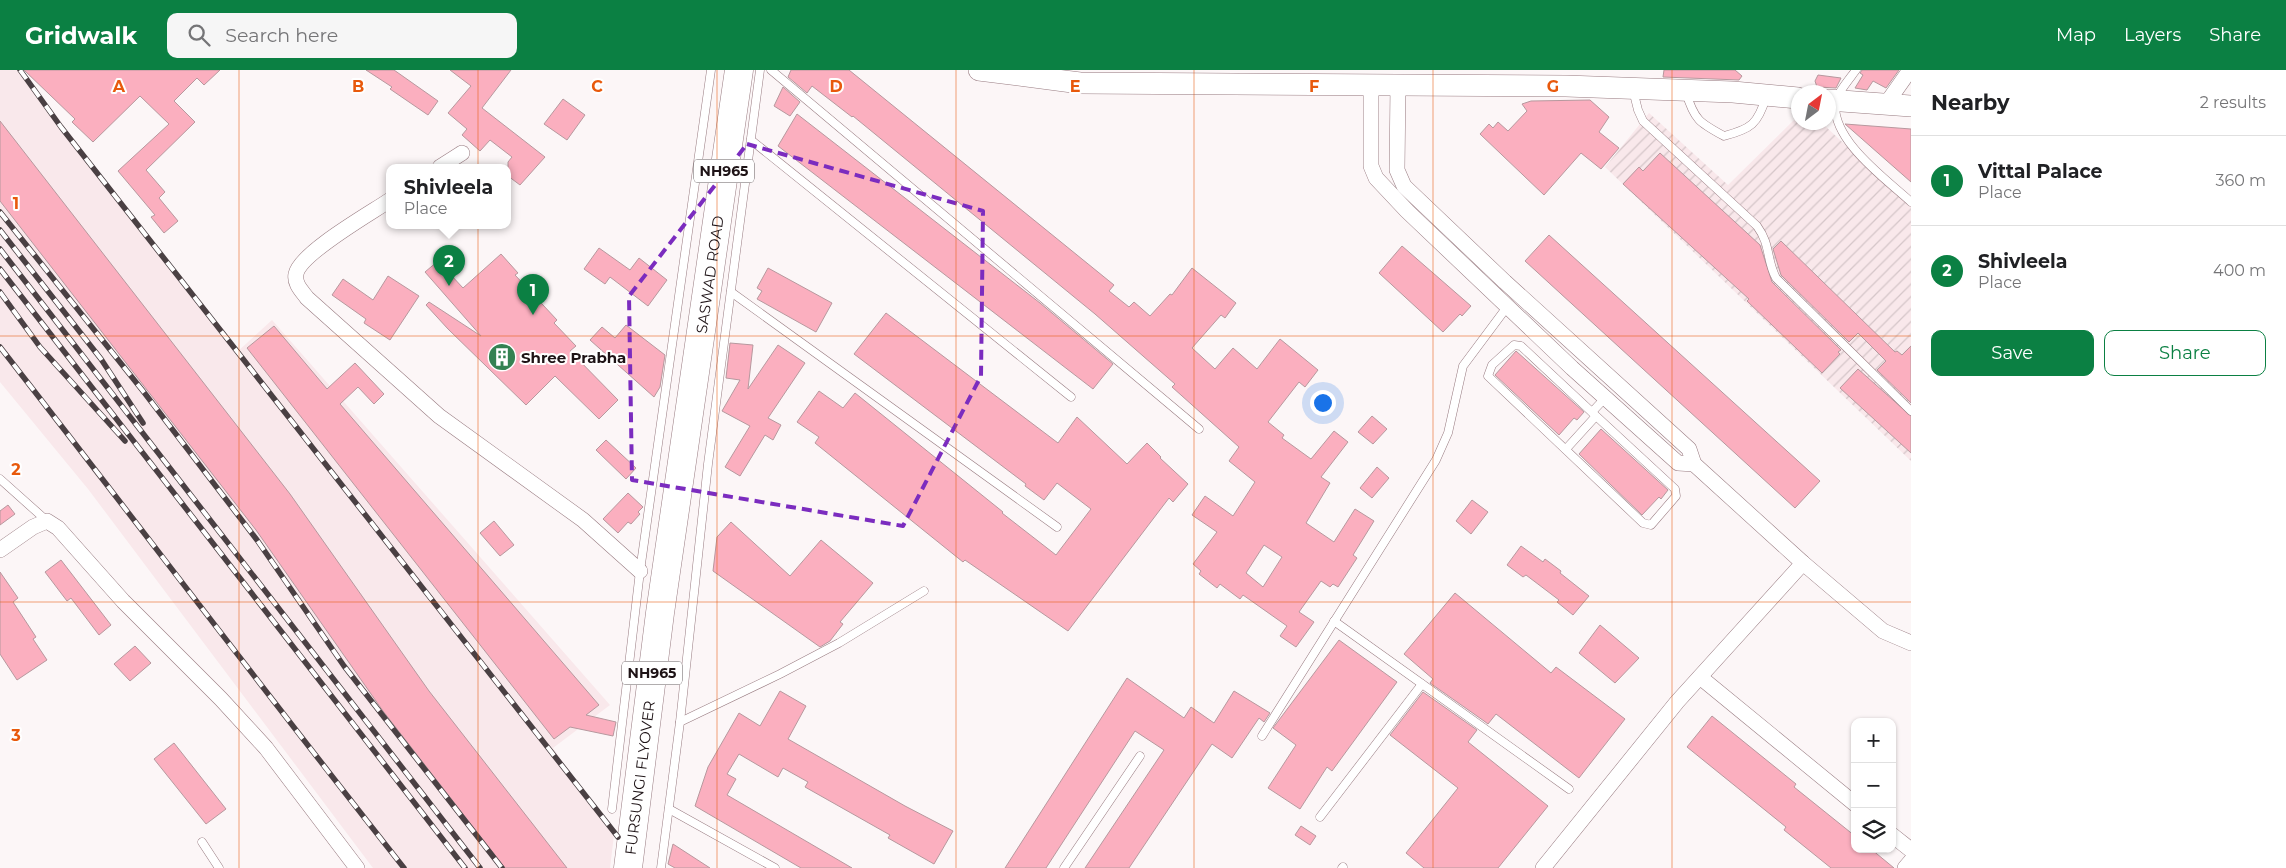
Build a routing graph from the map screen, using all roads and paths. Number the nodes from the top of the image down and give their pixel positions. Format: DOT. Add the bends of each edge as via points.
graph roads {
  1 [pos="711,70"];
  2 [pos="739,70"];
  3 [pos="760,70"];
  4 [pos="771,70"];
  5 [pos="979,70"];
  6 [pos="1856,70"];
  7 [pos="1910,70"];
  8 [pos="1347,77"];
  9 [pos="1428,77"];
  10 [pos="1371,85"];
  11 [pos="1398,85"];
  12 [pos="1632,88"];
  13 [pos="1685,91"];
  14 [pos="1767,95"];
  15 [pos="1836,95"];
  16 [pos="1791,97"];
  17 [pos="1836,100"];
  18 [pos="1886,104"];
  19 [pos="1911,106"];
  20 [pos="1836,122"];
  21 [pos="751,140"];
  22 [pos="462,153"];
  23 [pos="445,164"];
  24 [pos="1911,202"];
  25 [pos="386,203"];
  26 [pos="731,292"];
  27 [pos="1507,307"];
  28 [pos="1071,397"];
  29 [pos="1605,398"];
  30 [pos="1911,411"];
  31 [pos="1594,414"];
  32 [pos="1199,429"];
  33 [pos="1566,449"];
  34 [pos="1694,464"];
  35 [pos="0,478"];
  36 [pos="679,479"];
  37 [pos="47,521"];
  38 [pos="1057,527"];
  39 [pos="0,550"];
  40 [pos="1803,563"];
  41 [pos="640,571"];
  42 [pos="924,592"];
  43 [pos="1334,621"];
  44 [pos="1911,643"];
  45 [pos="1700,677"];
  46 [pos="1422,684"];
  47 [pos="680,722"];
  48 [pos="1262,736"];
  49 [pos="1140,756"];
  50 [pos="1569,789"];
  51 [pos="1851,801"];
  52 [pos="669,809"];
  53 [pos="612,810"];
  54 [pos="1320,817"];
  55 [pos="1896,838"];
  56 [pos="202,842"];
  57 [pos="1911,850"];
  58 [pos="1911,861"];
  59 [pos="218,868"];
  60 [pos="357,868"];
  61 [pos="628,868"];
  62 [pos="661,868"];
  63 [pos="775,868"];
  64 [pos="1064,868"];
  65 [pos="1544,868"];
  66 [pos="1905,868"];
  1 -- 41 [label="lane"];
  2 -- 36 [label="highway, SASWAD ROAD / NH965"];
  3 -- 21 [label="lane"];
  4 -- 32 [label="lane"];
  5 -- 8 [label="street" via="1080,83"];
  6 -- 15 [label="lane"];
  7 -- 18 [label="street"];
  8 -- 10 [label="street"];
  9 -- 11 [label="street"];
  9 -- 12 [label="street"];
  10 -- 11 [label="street"];
  10 -- 27 [label="street" via="1373,174"];
  11 -- 34 [label="street" via="1397,170 1404,186 1689,449"];
  12 -- 13 [label="street"];
  12 -- 30 [label="lane" via="1643,120 1756,226 1765,238 1776,278"];
  13 -- 14 [label="street"];
  13 -- 14 [label="lane" via="1691,109 1702,124 1724,136 1747,130 1762,112"];
  14 -- 16 [label="street"];
  17 -- 18 [label="street"];
  18 -- 19 [label="street"];
  20 -- 24 [label="lane" via="1861,155"];
  21 -- 26 [label="lane"];
  21 -- 28 [label="lane"];
  22 -- 23 [label="street"];
  25 -- 41 [label="street" via="324,243 302,263 296,274 297,285 307,298 439,416 583,520"];
  26 -- 38 [label="lane"];
  26 -- 47 [label="lane" via="708,464"];
  27 -- 29 [label="street"];
  27 -- 43 [label="lane" via="1462,366 1448,433 1436,460"];
  29 -- 31 [label="lane"];
  29 -- 34 [label="street" via="1678,463"];
  31 -- 33 [label="lane"];
  31 -- 33 [label="lane" via="1522,346 1514,345 1492,365 1488,376"];
  31 -- 33 [label="lane" via="1676,489 1676,496 1651,525 1642,522"];
  34 -- 40 [label="street"];
  35 -- 37 [label="lane"];
  36 -- 61 [label="highway, FURSUNGI FLYOVER / NH965"];
  37 -- 39 [label="street" via="32,527"];
  37 -- 60 [label="street" via="72,542 123,601 266,748"];
  40 -- 44 [label="street" via="1883,631"];
  40 -- 45 [label="street"];
  41 -- 53 [label="lane"];
  42 -- 47 [label="lane" via="839,643"];
  43 -- 46 [label="lane"];
  43 -- 48 [label="lane"];
  45 -- 51 [label="street"];
  45 -- 65 [label="street"];
  46 -- 50 [label="lane"];
  46 -- 54 [label="lane"];
  47 -- 52 [label="lane"];
  49 -- 64 [label="lane"];
  52 -- 62 [label="lane"];
  52 -- 63 [label="lane"];
  55 -- 57 [label="street"];
  56 -- 59 [label="lane"];
  58 -- 66 [label="street"];
}
